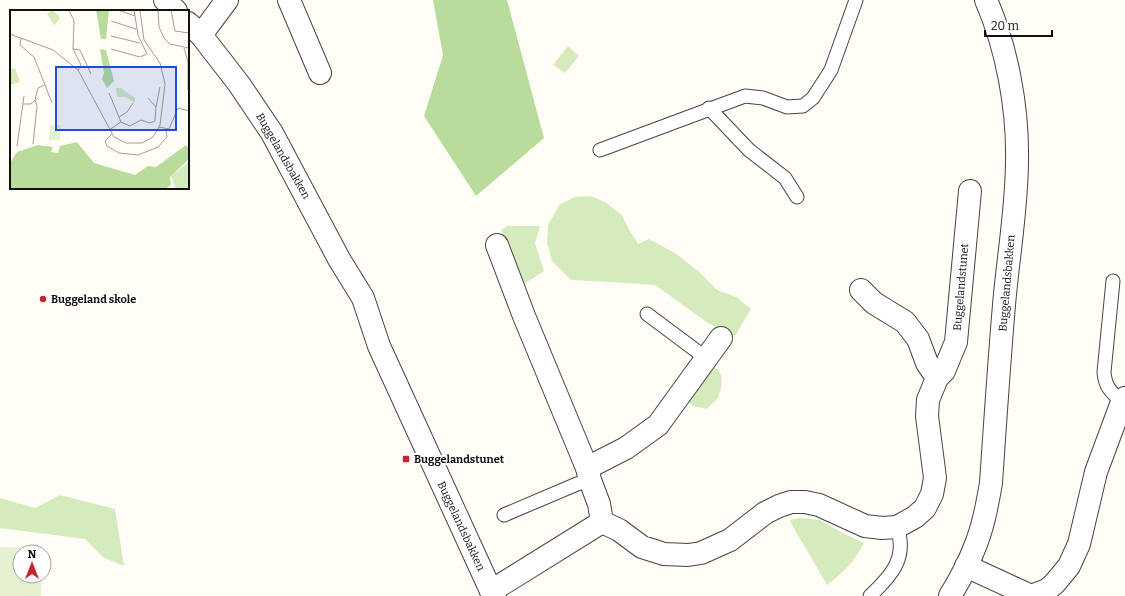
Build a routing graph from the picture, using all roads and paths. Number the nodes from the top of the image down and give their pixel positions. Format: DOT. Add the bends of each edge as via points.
graph roads {
  1 [pos="165,0"];
  2 [pos="227,0"];
  3 [pos="289,0"];
  4 [pos="856,0"];
  5 [pos="986,0"];
  6 [pos="175,10"];
  7 [pos="194,29"];
  8 [pos="320,73"];
  9 [pos="709,108"];
  10 [pos="600,150"];
  11 [pos="970,191"];
  12 [pos="797,197"];
  13 [pos="497,245"];
  14 [pos="1113,281"];
  15 [pos="861,290"];
  16 [pos="647,314"];
  17 [pos="721,338"];
  18 [pos="706,358"];
  19 [pos="937,378"];
  20 [pos="1123,400"];
  21 [pos="589,474"];
  22 [pos="504,515"];
  23 [pos="602,522"];
  24 [pos="897,527"];
  25 [pos="966,566"];
  26 [pos="493,593"];
  27 [pos="870,596"];
  28 [pos="950,596"];
  29 [pos="1031,596"];
  1 -- 6 [label="street"];
  2 -- 7 [label="street"];
  3 -- 8 [label="street"];
  4 -- 9 [label="lane" via="830,70 814,98 803,106 788,106 763,98 745,96"];
  5 -- 25 [label="street, Buggelandsbakken" via="993,17 1011,87 1016,125 1016,194 1004,304 991,483 981,529"];
  7 -- 26 [label="street, Buggelandsbakken" via="239,84 272,133 339,259 352,305 379,346"];
  9 -- 10 [label="lane"];
  9 -- 12 [label="lane" via="749,150 784,178"];
  11 -- 19 [label="street, Buggelandstunet" via="956,342 944,371"];
  13 -- 21 [label="street"];
  14 -- 20 [label="lane" via="1104,372 1108,389"];
  15 -- 19 [label="street" via="874,303 905,322 918,339 927,363"];
  16 -- 18 [label="lane"];
  17 -- 18 [label="street"];
  18 -- 21 [label="street" via="658,425"];
  19 -- 24 [label="street, Buggelandstunet" via="928,400 927,416 934,478 932,494 925,508"];
  20 -- 29 [label="street" via="1096,472 1079,544 1069,566 1047,590"];
  21 -- 22 [label="lane" via="577,484"];
  21 -- 23 [label="street"];
  23 -- 24 [label="street" via="619,530 642,547 664,554 688,555 702,553 730,540 765,513 791,502 819,505 865,526"];
  23 -- 26 [label="street"];
  24 -- 27 [label="lane" via="901,549 899,558 887,578"];
  25 -- 28 [label="street, Buggelandsbakken"];
  25 -- 29 [label="street"];
}
